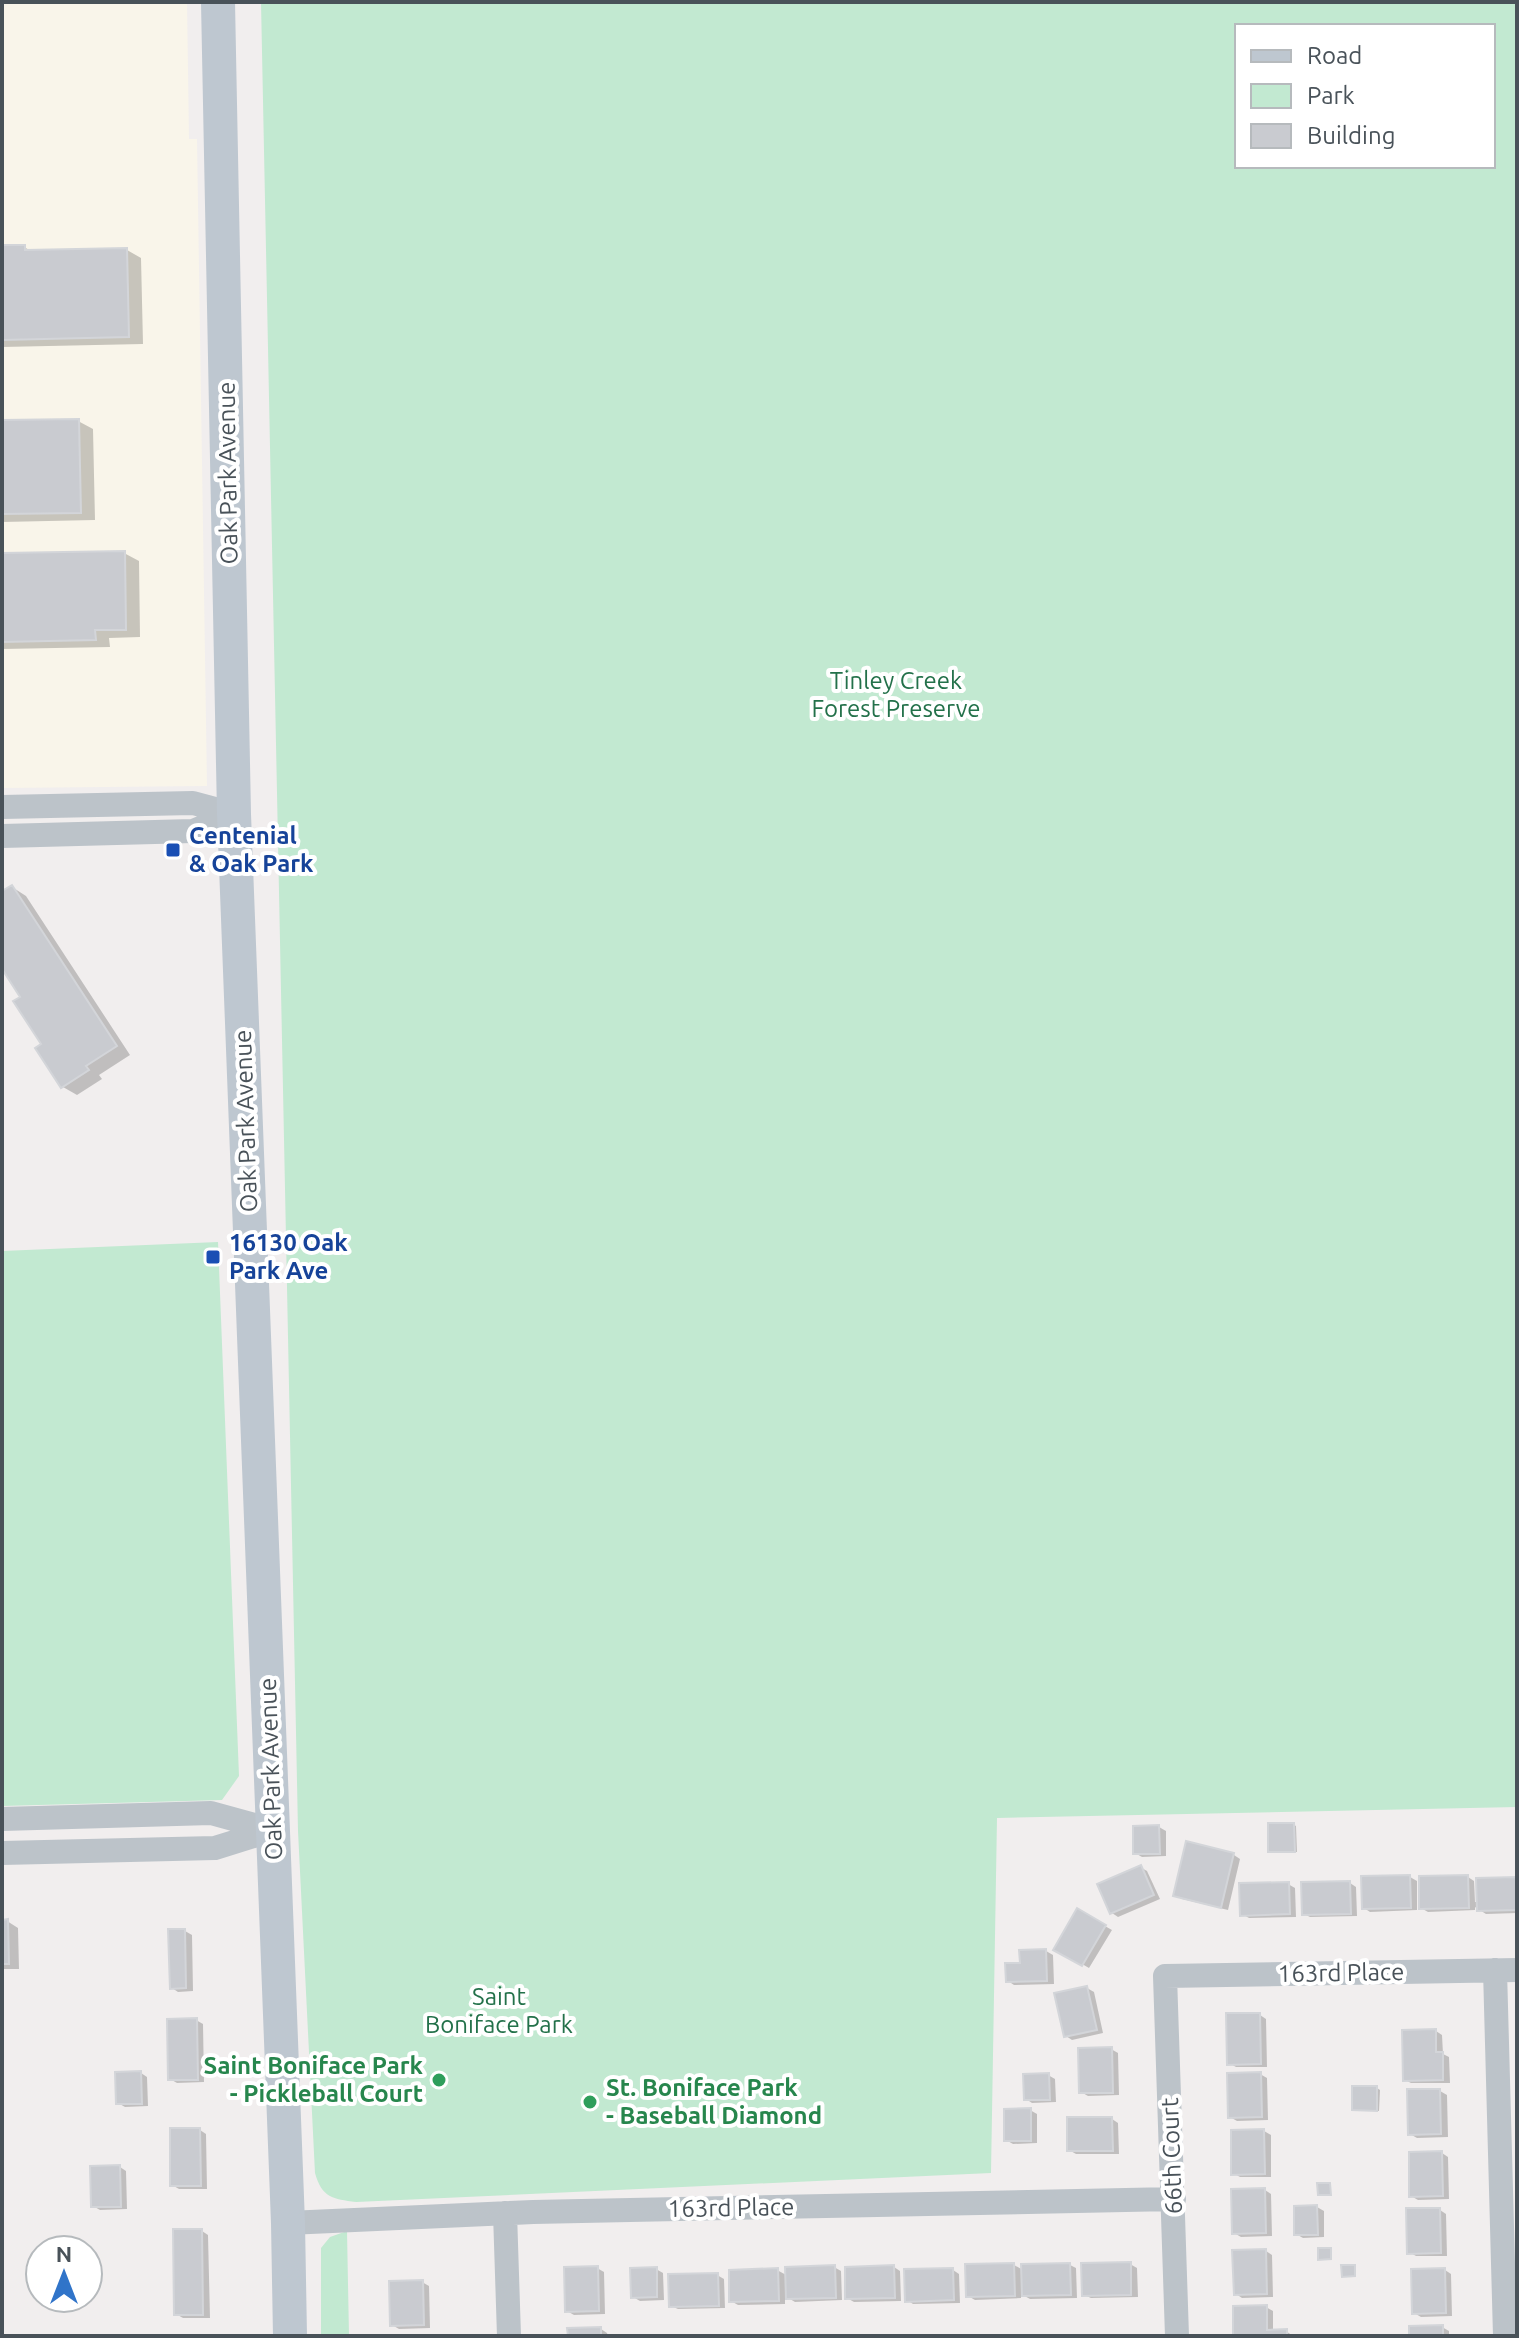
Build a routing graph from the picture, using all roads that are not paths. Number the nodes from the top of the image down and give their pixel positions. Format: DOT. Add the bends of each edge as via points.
graph roads {
  1 [pos="218,2"];
  2 [pos="2,807"];
  3 [pos="234,814"];
  4 [pos="2,836"];
  5 [pos="2,1819"];
  6 [pos="273,1830"];
  7 [pos="2,1853"];
  8 [pos="1506,1970"];
  9 [pos="1165,1976"];
  10 [pos="1174,2199"];
  11 [pos="505,2213"];
  12 [pos="288,2223"];
  13 [pos="290,2336"];
  14 [pos="509,2336"];
  15 [pos="1177,2336"];
  16 [pos="1505,2336"];
  1 -- 3 [label="street, Oak Park Avenue"];
  2 -- 3 [label="street" via="193,803"];
  3 -- 4 [label="street" via="193,831"];
  3 -- 6 [label="street, Oak Park Avenue"];
  5 -- 6 [label="street" via="211,1813"];
  6 -- 7 [label="street" via="215,1848"];
  6 -- 12 [label="street, Oak Park Avenue"];
  8 -- 9 [label="street, 163rd Place"];
  8 -- 16 [label="street"];
  9 -- 10 [label="street, 66th Court"];
  10 -- 11 [label="street, 163rd Place"];
  10 -- 15 [label="street, 66th Court"];
  11 -- 12 [label="street, 163rd Place"];
  11 -- 14 [label="street"];
  12 -- 13 [label="street, Oak Park Avenue"];
}
